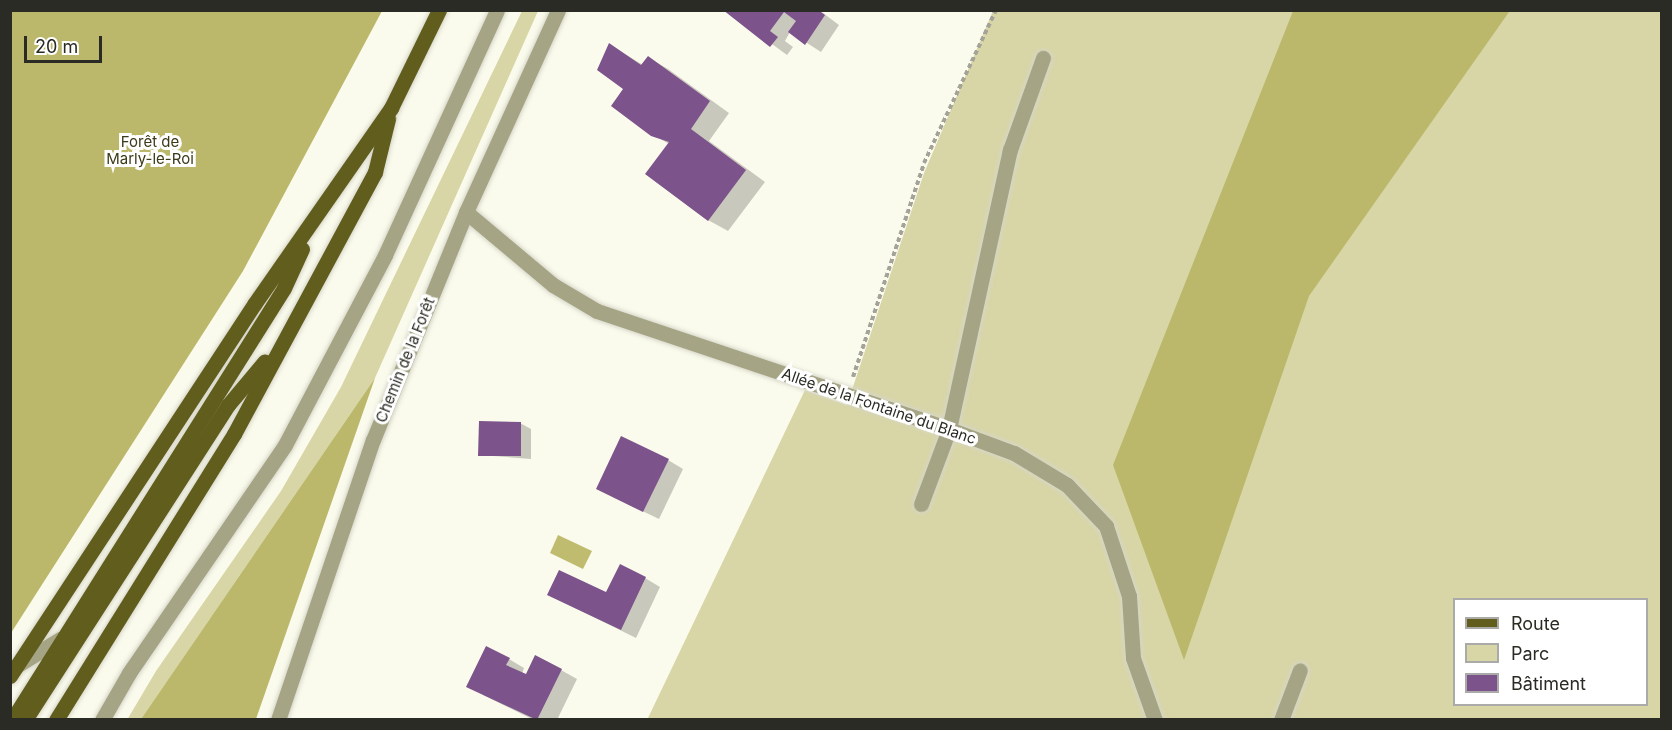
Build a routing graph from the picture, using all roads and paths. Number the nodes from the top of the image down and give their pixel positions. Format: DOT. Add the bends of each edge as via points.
graph roads {
  1 [pos="439,10"];
  2 [pos="497,10"];
  3 [pos="558,10"];
  4 [pos="996,10"];
  5 [pos="1043,58"];
  6 [pos="391,108"];
  7 [pos="466,212"];
  8 [pos="317,216"];
  9 [pos="284,339"];
  10 [pos="847,395"];
  11 [pos="949,429"];
  12 [pos="921,504"];
  13 [pos="60,639"];
  14 [pos="1300,670"];
  15 [pos="13,671"];
  16 [pos="12,720"];
  17 [pos="25,720"];
  18 [pos="56,720"];
  19 [pos="102,720"];
  20 [pos="278,720"];
  21 [pos="1155,720"];
  22 [pos="1281,720"];
  1 -- 6 [label="main road"];
  2 -- 19 [label="street" via="384,255 285,445 129,673"];
  3 -- 7 [label="street, Chemin de la Forêt"];
  4 -- 10 [label="path" via="924,163"];
  5 -- 11 [label="street" via="1010,150"];
  6 -- 8 [label="main road"];
  6 -- 9 [label="main road" via="375,172"];
  7 -- 10 [label="street, Allée de la Fontaine du Blanc" via="553,285 597,311"];
  7 -- 20 [label="street, Chemin de la Forêt" via="373,440"];
  8 -- 13 [label="main road" via="284,288"];
  8 -- 15 [label="main road" via="249,312"];
  9 -- 17 [label="main road" via="228,405"];
  9 -- 18 [label="main road" via="213,471"];
  10 -- 11 [label="street, Allée de la Fontaine du Blanc"];
  11 -- 12 [label="street"];
  11 -- 21 [label="street, Allée de la Fontaine du Blanc" via="1014,453 1067,485 1106,526 1129,596 1133,658"];
  13 -- 15 [label="street"];
  13 -- 16 [label="main road"];
  14 -- 22 [label="street"];
}
